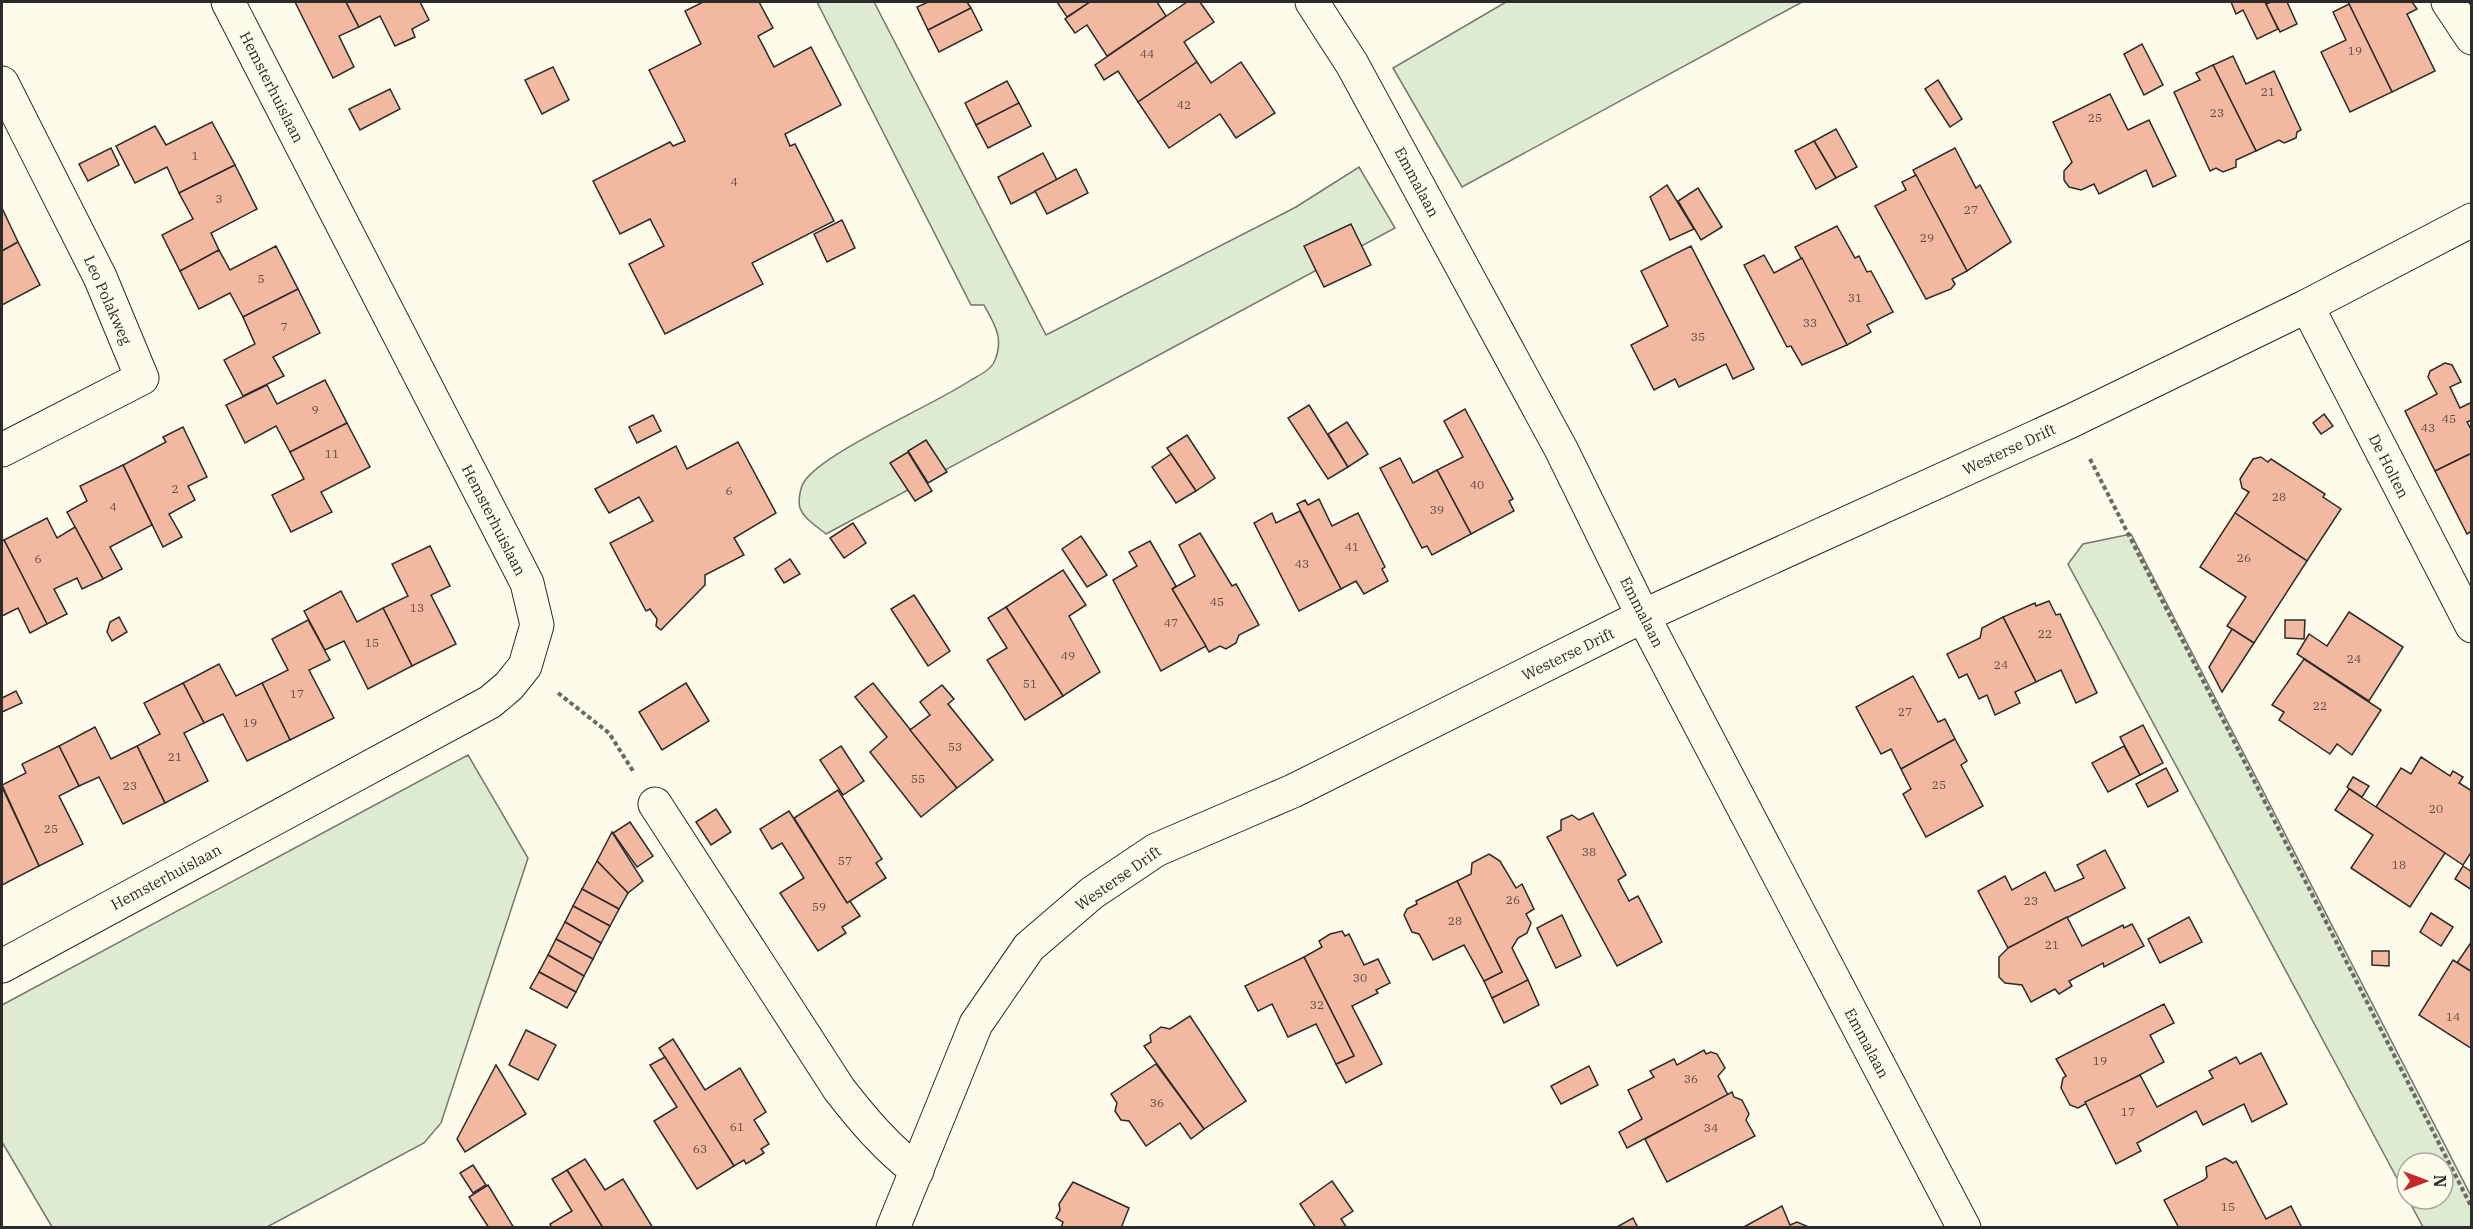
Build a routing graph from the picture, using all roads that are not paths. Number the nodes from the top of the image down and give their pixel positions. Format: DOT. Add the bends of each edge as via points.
graph roads {
  1 [pos="228,2"];
  2 [pos="1312,2"];
  3 [pos="2448,2"];
  4 [pos="2472,38"];
  5 [pos="2,83"];
  6 [pos="2472,220"];
  7 [pos="2307,306"];
  8 [pos="2,450"];
  9 [pos="1643,616"];
  10 [pos="2472,626"];
  11 [pos="655,804"];
  12 [pos="2,966"];
  13 [pos="917,1171"];
  14 [pos="893,1227"];
  15 [pos="1964,1227"];
  1 -- 12 [label="street, Hemsterhuislaan" via="527,583 537,625 525,666 490,702"];
  2 -- 9 [label="street, Emmalaan" via="1352,64 1562,449"];
  3 -- 4 [label="street"];
  5 -- 8 [label="street, Leo Polakweg" via="100,277 142,378"];
  6 -- 7 [label="street, Westerse Drift"];
  7 -- 9 [label="street, Westerse Drift" via="2071,421"];
  7 -- 10 [label="street, De Holten"];
  9 -- 13 [label="street, Westerse Drift" via="1293,791 1156,850 1092,893 1029,946 976,1024"];
  9 -- 15 [label="street, Emmalaan"];
  11 -- 13 [label="street" via="839,1089 868,1126"];
  13 -- 14 [label="street, Westerse Drift"];
}
